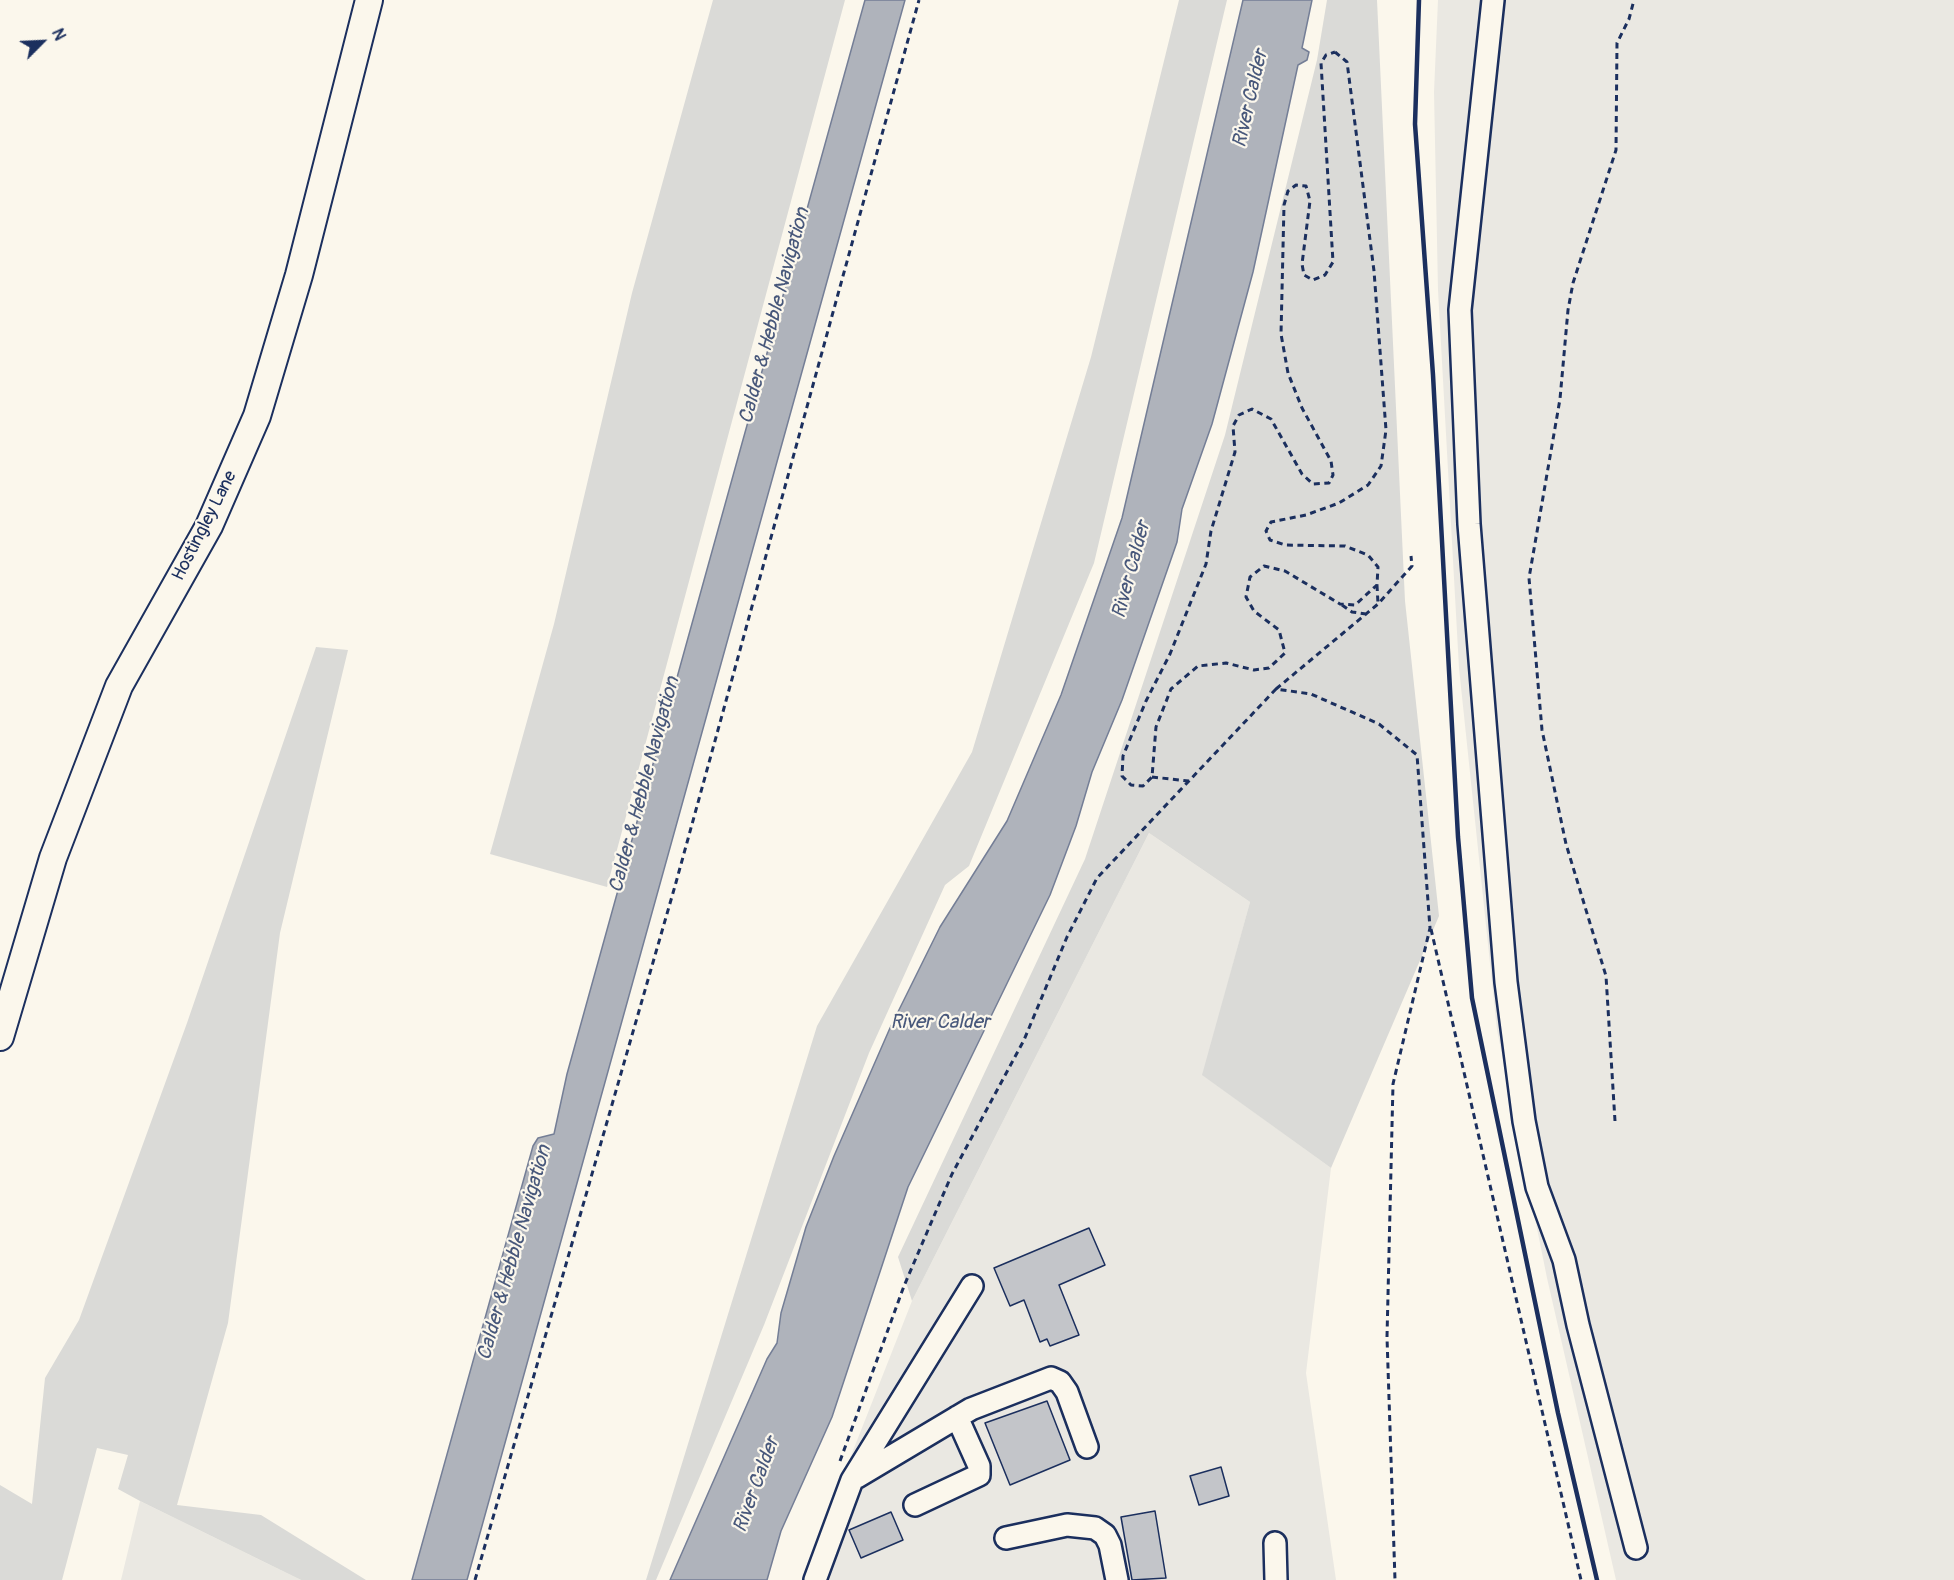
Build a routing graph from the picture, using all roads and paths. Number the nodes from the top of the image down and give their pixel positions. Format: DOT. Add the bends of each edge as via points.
graph roads {
  1 [pos="369,0"];
  2 [pos="919,0"];
  3 [pos="1493,0"];
  4 [pos="1634,0"];
  5 [pos="1411,556"];
  6 [pos="1377,585"];
  7 [pos="1340,604"];
  8 [pos="1378,604"];
  9 [pos="1366,614"];
  10 [pos="1276,689"];
  11 [pos="1152,777"];
  12 [pos="1189,781"];
  13 [pos="1430,928"];
  14 [pos="0,1037"];
  15 [pos="1615,1121"];
  16 [pos="972,1286"];
  17 [pos="957,1417"];
  18 [pos="1087,1448"];
  19 [pos="844,1476"];
  20 [pos="915,1505"];
  21 [pos="1006,1538"];
  22 [pos="1275,1543"];
  23 [pos="1636,1548"];
  24 [pos="474,1580"];
  25 [pos="815,1580"];
  26 [pos="1118,1580"];
  27 [pos="1276,1580"];
  28 [pos="1395,1580"];
  29 [pos="1581,1580"];
  1 -- 14 [label="main road, Hostingley Lane" via="299,275 257,416 209,526 119,686 53,858"];
  2 -- 24 [label="path" via="675,886"];
  3 -- 23 [label="lane" via="1460,310 1470,536 1506,982 1537,1187 1564,1260"];
  4 -- 15 [label="path" via="1617,43 1616,150 1572,292 1560,399 1529,578 1542,730 1566,844 1606,976"];
  5 -- 8 [label="path" via="1412,566"];
  6 -- 7 [label="path" via="1355,605"];
  6 -- 8 [label="path"];
  6 -- 11 [label="path" via="1378,567 1368,555 1345,546 1285,545 1270,540 1266,531 1271,522 1339,503 1368,485 1381,466 1386,430 1374,271 1347,62 1335,52 1326,55 1321,63 1332,262 1325,275 1313,280 1304,275 1310,201 1306,186 1296,185 1288,191 1284,205 1281,334 1288,374 1331,461 1333,475 1329,483 1313,484 1302,474 1271,419 1252,409 1239,415 1233,426 1235,452 1211,531 1206,564 1123,756 1122,776 1131,785 1143,786"];
  7 -- 9 [label="path" via="1352,612"];
  7 -- 11 [label="path" via="1285,571 1264,566 1250,577 1246,597 1254,611 1279,630 1285,653 1269,668 1254,670 1226,663 1198,666 1171,689 1156,727"];
  8 -- 9 [label="path"];
  9 -- 10 [label="path"];
  10 -- 12 [label="path"];
  10 -- 13 [label="path" via="1311,693 1379,724 1417,755"];
  11 -- 12 [label="path"];
  12 -- 19 [label="path" via="1097,878 1067,937 1024,1040 952,1174 904,1286"];
  13 -- 28 [label="path" via="1394,1084 1387,1337"];
  13 -- 29 [label="path"];
  16 -- 19 [label="lane"];
  17 -- 18 [label="lane" via="1051,1378 1066,1392"];
  17 -- 19 [label="lane"];
  17 -- 20 [label="lane" via="979,1466 979,1475"];
  19 -- 25 [label="lane"];
  21 -- 26 [label="lane" via="1067,1525 1095,1528 1106,1535"];
  22 -- 27 [label="lane"];
}
